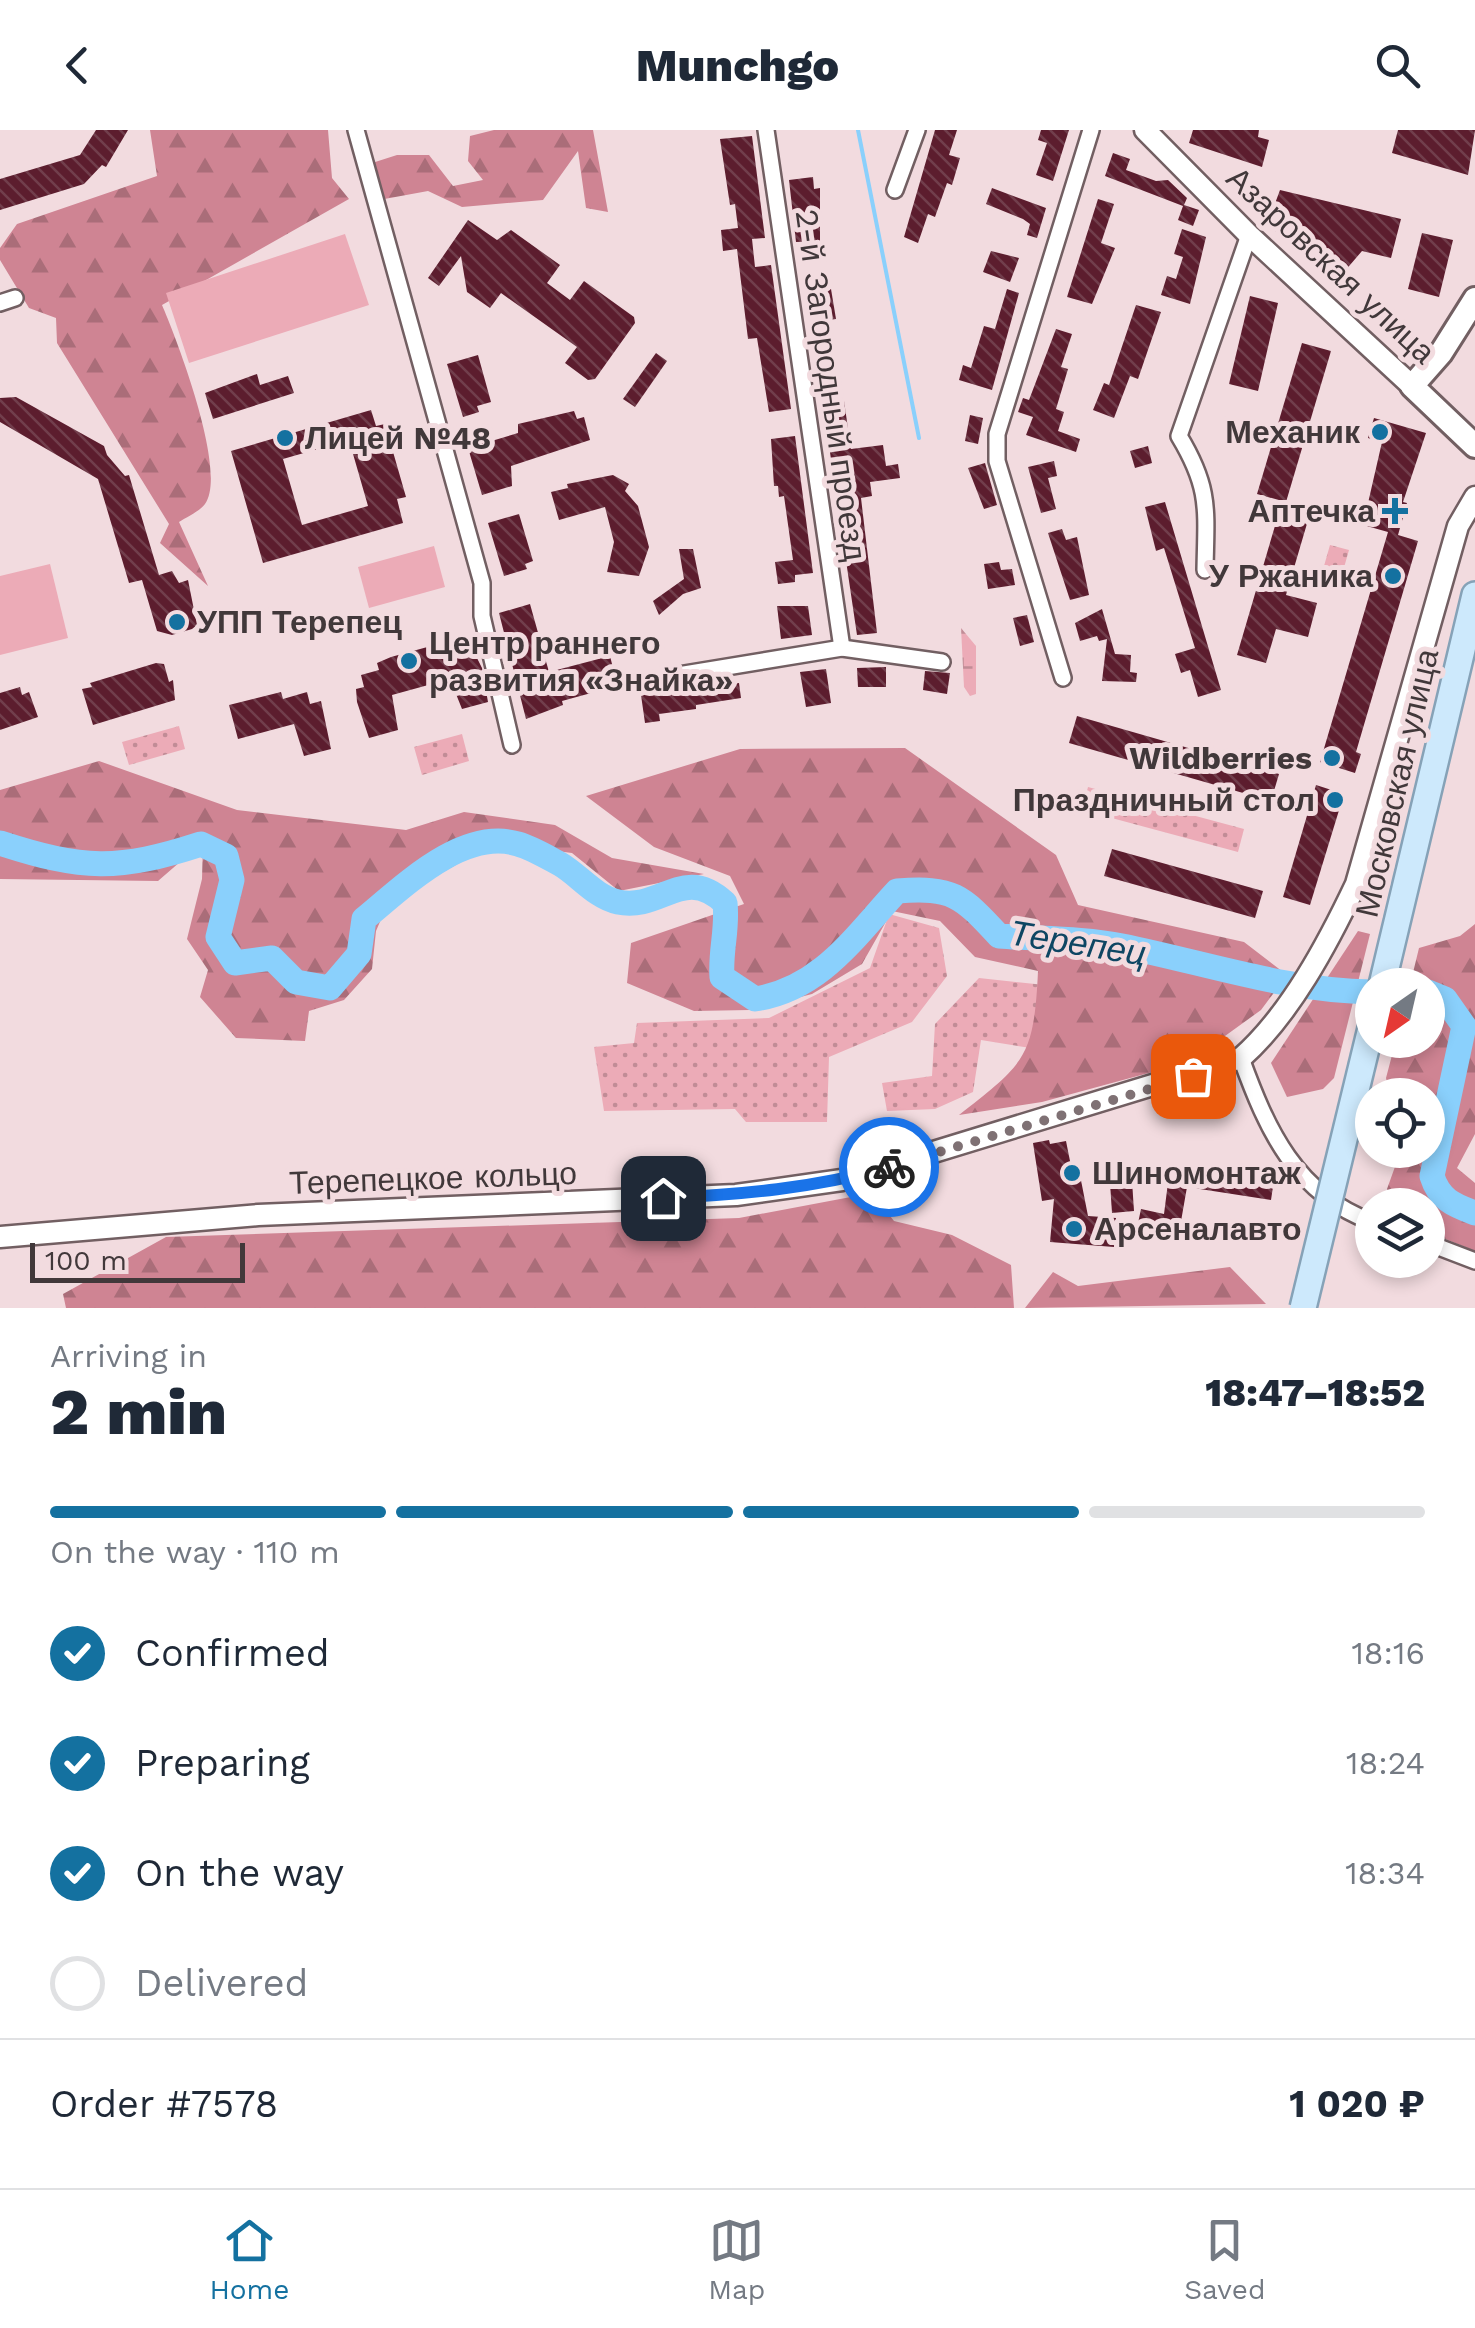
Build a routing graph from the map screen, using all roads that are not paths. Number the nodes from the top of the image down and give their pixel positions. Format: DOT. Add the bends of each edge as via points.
graph roads {
  1 [pos="356,130"];
  2 [pos="766,130"];
  3 [pos="916,130"];
  4 [pos="1091,130"];
  5 [pos="1145,130"];
  6 [pos="895,190"];
  7 [pos="1249,235"];
  8 [pos="1475,298"];
  9 [pos="1412,386"];
  10 [pos="1475,446"];
  11 [pos="1475,497"];
  12 [pos="1205,570"];
  13 [pos="1475,596"];
  14 [pos="842,648"];
  15 [pos="942,662"];
  16 [pos="678,675"];
  17 [pos="1063,678"];
  18 [pos="512,745"];
  19 [pos="1386,968"];
  20 [pos="1240,1058"];
  21 [pos="1364,1058"];
  22 [pos="1355,1214"];
  23 [pos="0,1236"];
  24 [pos="1445,1249"];
  25 [pos="1475,1260"];
  26 [pos="1303,1308"];
  1 -- 18 [label="street" via="482,584 482,616"];
  2 -- 14 [label="street, 2-й Загородный проезд"];
  3 -- 6 [label="street"];
  4 -- 17 [label="street" via="997,434 997,461"];
  5 -- 7 [label="street, Азаровская улица"];
  7 -- 9 [label="street, Азаровская улица"];
  7 -- 12 [label="street" via="1180,436 1202,474"];
  8 -- 9 [label="main road"];
  9 -- 10 [label="main road, Азаровская улица"];
  11 -- 20 [label="street, Терепецкое кольцо" via="1458,526 1356,884 1262,1040"];
  13 -- 19 [label="main road, Московская улица"];
  14 -- 15 [label="street"];
  14 -- 16 [label="street"];
  20 -- 22 [label="street" via="1268,1132 1330,1201"];
  20 -- 23 [label="street, Терепецкое кольцо" via="842,1180 736,1194 258,1215"];
  21 -- 26 [label="main road, bridge"];
  24 -- 25 [label="street"];
}
